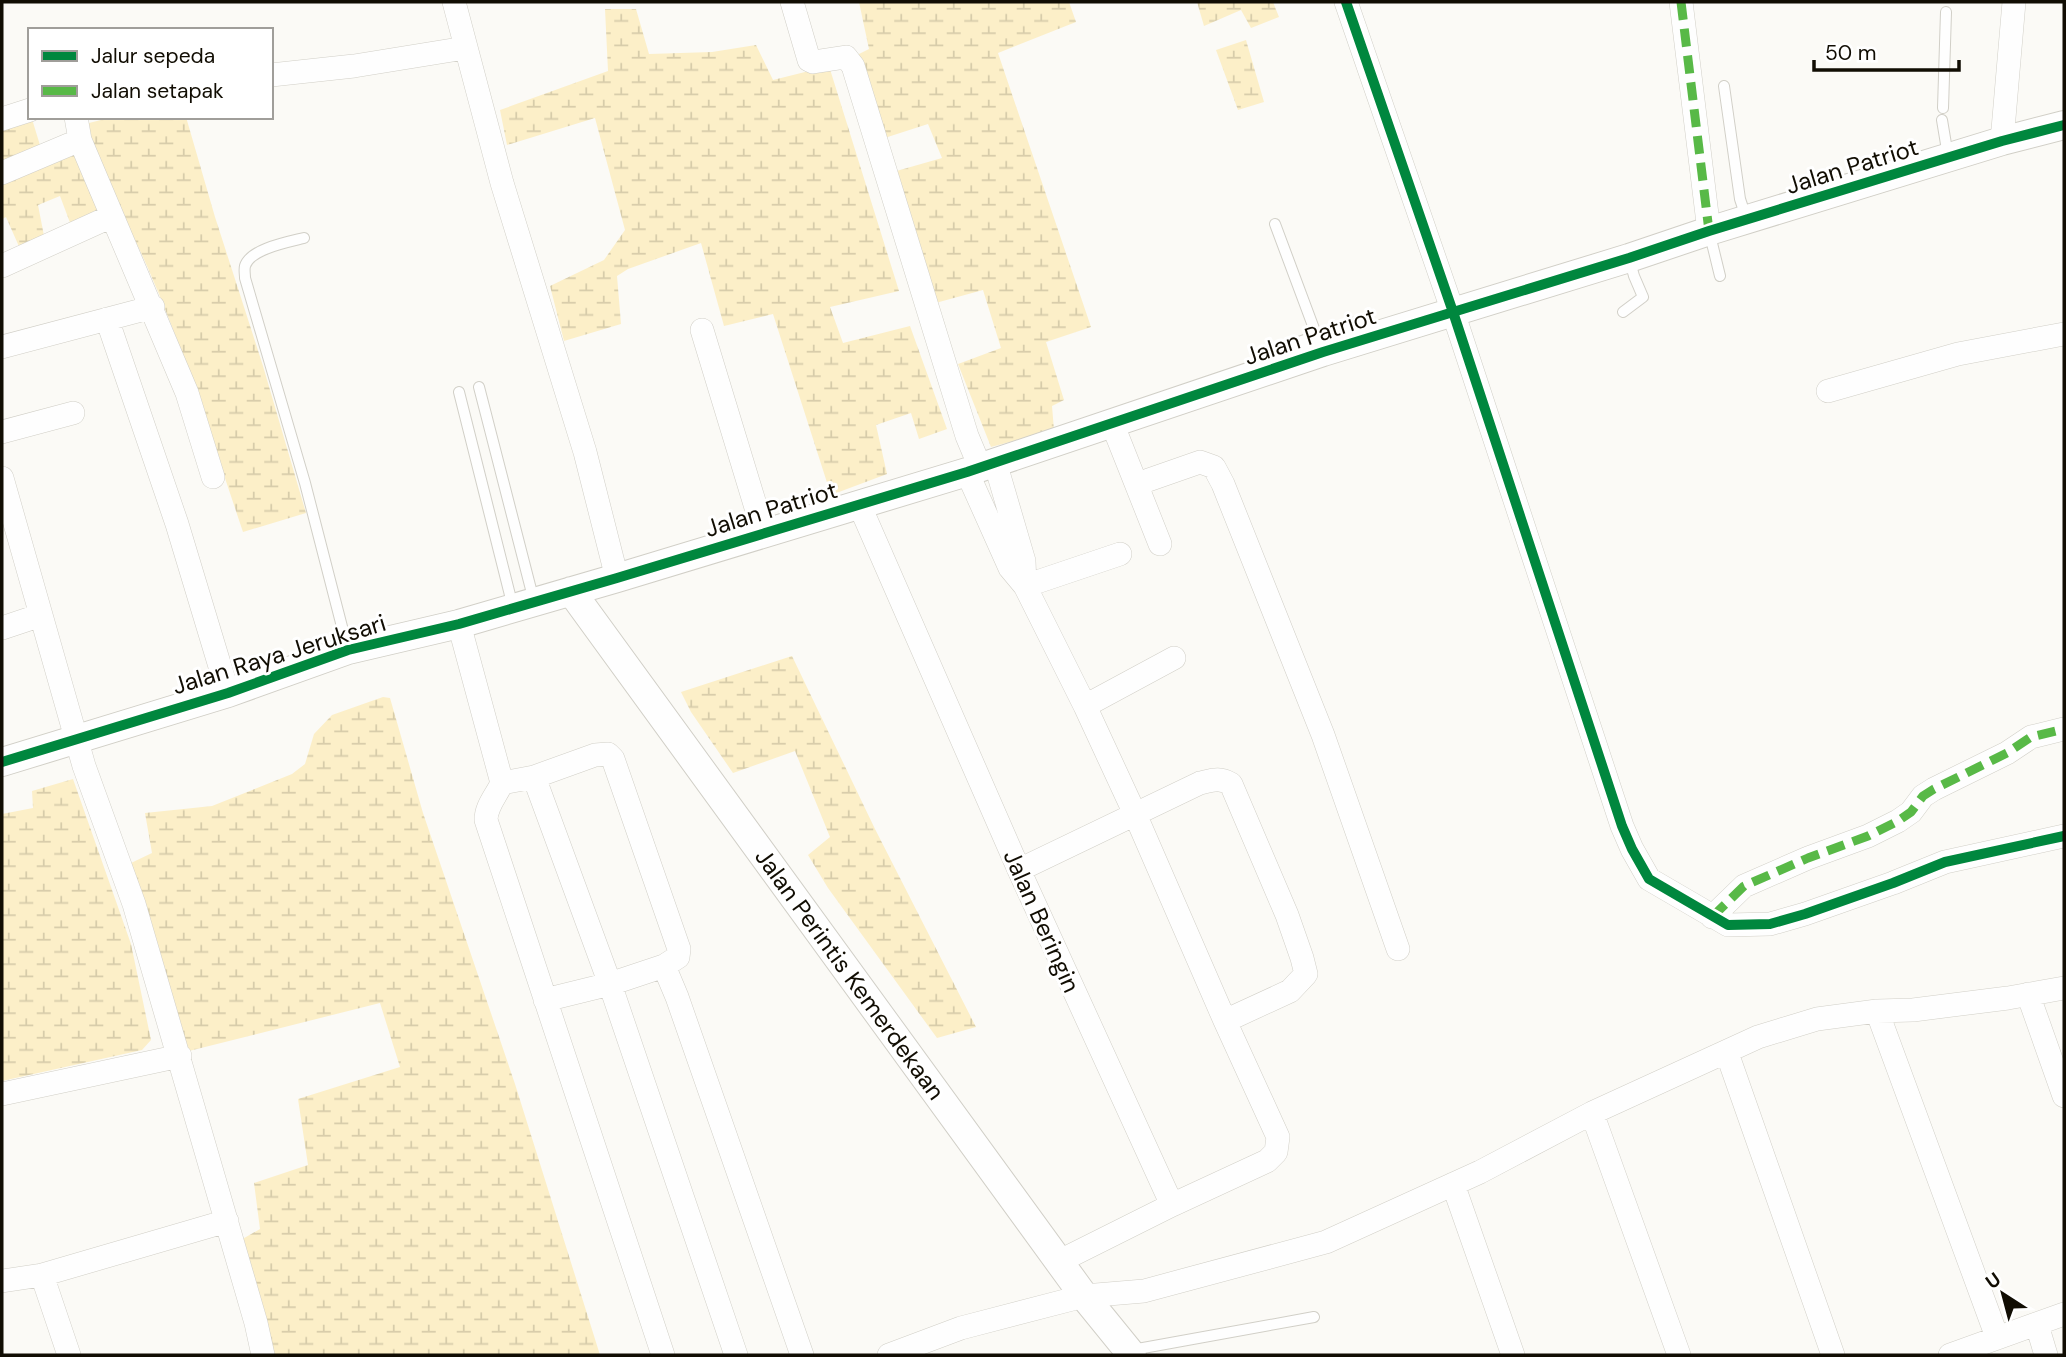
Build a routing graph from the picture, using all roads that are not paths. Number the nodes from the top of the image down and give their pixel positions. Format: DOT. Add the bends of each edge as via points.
graph roads {
  1 [pos="454,2"];
  2 [pos="792,2"];
  3 [pos="1346,2"];
  4 [pos="1681,2"];
  5 [pos="2014,2"];
  6 [pos="1946,12"];
  7 [pos="465,48"];
  8 [pos="273,75"];
  9 [pos="1724,86"];
  10 [pos="28,111"];
  11 [pos="2,119"];
  12 [pos="2064,125"];
  13 [pos="78,128"];
  14 [pos="2002,141"];
  15 [pos="1948,159"];
  16 [pos="2,173"];
  17 [pos="112,215"];
  18 [pos="1747,220"];
  19 [pos="1275,224"];
  20 [pos="304,238"];
  21 [pos="1711,238"];
  22 [pos="1630,263"];
  23 [pos="2,266"];
  24 [pos="1720,276"];
  25 [pos="153,307"];
  26 [pos="1453,312"];
  27 [pos="1623,312"];
  28 [pos="107,319"];
  29 [pos="702,330"];
  30 [pos="2064,334"];
  31 [pos="1320,344"];
  32 [pos="2,347"];
  33 [pos="479,387"];
  34 [pos="1828,391"];
  35 [pos="459,392"];
  36 [pos="73,413"];
  37 [pos="1114,429"];
  38 [pos="2,432"];
  39 [pos="980,468"];
  40 [pos="213,477"];
  41 [pos="2,478"];
  42 [pos="1136,484"];
  43 [pos="862,512"];
  44 [pos="764,534"];
  45 [pos="1160,544"];
  46 [pos="1121,554"];
  47 [pos="617,579"];
  48 [pos="1026,586"];
  49 [pos="571,591"];
  50 [pos="523,604"];
  51 [pos="41,615"];
  52 [pos="459,624"];
  53 [pos="2,628"];
  54 [pos="348,650"];
  55 [pos="1174,658"];
  56 [pos="228,693"];
  57 [pos="1085,706"];
  58 [pos="2064,729"];
  59 [pos="80,751"];
  60 [pos="2,762"];
  61 [pos="534,777"];
  62 [pos="502,783"];
  63 [pos="1135,814"];
  64 [pos="2064,836"];
  65 [pos="1019,870"];
  66 [pos="1712,916"];
  67 [pos="1398,949"];
  68 [pos="664,966"];
  69 [pos="610,984"];
  70 [pos="2064,988"];
  71 [pos="2028,994"];
  72 [pos="545,1000"];
  73 [pos="1877,1011"];
  74 [pos="1225,1021"];
  75 [pos="1727,1052"];
  76 [pos="180,1056"];
  77 [pos="2,1094"];
  78 [pos="2064,1096"];
  79 [pos="1592,1112"];
  80 [pos="1453,1184"];
  81 [pos="1172,1205"];
  82 [pos="227,1221"];
  83 [pos="1060,1261"];
  84 [pos="42,1275"];
  85 [pos="2,1281"];
  86 [pos="1084,1296"];
  87 [pos="2064,1314"];
  88 [pos="1314,1317"];
  89 [pos="2038,1325"];
  90 [pos="1997,1337"];
  91 [pos="916,1350"];
  92 [pos="1131,1353"];
  93 [pos="69,1355"];
  94 [pos="264,1355"];
  95 [pos="663,1355"];
  96 [pos="736,1355"];
  97 [pos="802,1355"];
  98 [pos="889,1355"];
  99 [pos="1513,1355"];
  100 [pos="1679,1355"];
  101 [pos="1833,1355"];
  102 [pos="1951,1355"];
  103 [pos="2046,1355"];
  1 -- 7 [label="street"];
  2 -- 39 [label="street" via="809,60 846,57 853,66"];
  3 -- 26 [label="street"];
  4 -- 21 [label="street"];
  5 -- 14 [label="street"];
  6 -- 15 [label="lane" via="1943,114"];
  7 -- 8 [label="street"];
  7 -- 47 [label="street" via="585,452"];
  9 -- 18 [label="lane"];
  10 -- 11 [label="street"];
  12 -- 14 [label="street, Jalan Patriot"];
  13 -- 16 [label="street"];
  13 -- 17 [label="street"];
  14 -- 15 [label="street, Jalan Patriot"];
  15 -- 18 [label="street, Jalan Patriot"];
  17 -- 23 [label="street"];
  17 -- 25 [label="street"];
  18 -- 21 [label="street, Jalan Patriot"];
  19 -- 31 [label="lane"];
  20 -- 54 [label="lane" via="251,257 245,265 245,278"];
  21 -- 22 [label="street, Jalan Patriot"];
  21 -- 24 [label="lane"];
  22 -- 26 [label="street, Jalan Patriot"];
  22 -- 27 [label="lane" via="1643,297"];
  25 -- 28 [label="street"];
  25 -- 40 [label="street"];
  26 -- 31 [label="street, Jalan Patriot" via="1366,339"];
  26 -- 66 [label="street" via="1622,826 1649,879"];
  28 -- 32 [label="street"];
  28 -- 56 [label="street"];
  29 -- 44 [label="street"];
  30 -- 34 [label="street" via="1958,354"];
  31 -- 37 [label="street, Jalan Patriot" via="1280,367"];
  33 -- 50 [label="lane"];
  35 -- 50 [label="lane"];
  36 -- 38 [label="street"];
  37 -- 39 [label="street, Jalan Patriot"];
  37 -- 42 [label="street"];
  39 -- 43 [label="street, Jalan Patriot"];
  39 -- 48 [label="street" via="1010,568"];
  41 -- 51 [label="street"];
  42 -- 45 [label="street"];
  42 -- 67 [label="street" via="1200,462 1214,467 1322,735"];
  43 -- 44 [label="street, Jalan Patriot"];
  43 -- 65 [label="street, Jalan Beringin"];
  44 -- 47 [label="street, Jalan Patriot"];
  46 -- 48 [label="street"];
  47 -- 49 [label="street, Jalan Patriot"];
  48 -- 57 [label="street"];
  49 -- 50 [label="street, Jalan Raya Jeruksari"];
  49 -- 83 [label="street, Jalan Perintis Kemerdekaan"];
  50 -- 52 [label="street, Jalan Raya Jeruksari"];
  51 -- 53 [label="street"];
  51 -- 59 [label="street"];
  52 -- 54 [label="street, Jalan Raya Jeruksari"];
  52 -- 62 [label="street"];
  54 -- 56 [label="street, Jalan Raya Jeruksari"];
  55 -- 57 [label="street"];
  56 -- 59 [label="street, Jalan Raya Jeruksari"];
  57 -- 63 [label="street"];
  58 -- 66 [label="street" via="2031,737 1934,789 1911,812 1888,826 1744,886"];
  59 -- 60 [label="street, Jalan Raya Jeruksari"];
  59 -- 76 [label="street" via="134,904"];
  61 -- 62 [label="street"];
  61 -- 68 [label="street" via="595,755 608,754 613,759 679,949 678,957"];
  61 -- 69 [label="street"];
  62 -- 72 [label="street" via="486,820"];
  63 -- 65 [label="street"];
  63 -- 74 [label="street"];
  63 -- 74 [label="street" via="1200,783 1223,779 1234,789 1287,915 1306,974 1290,991"];
  64 -- 66 [label="street" via="1945,862 1770,924 1728,925"];
  65 -- 81 [label="street, Jalan Beringin"];
  68 -- 69 [label="street"];
  68 -- 97 [label="street"];
  69 -- 72 [label="street"];
  69 -- 96 [label="street"];
  70 -- 71 [label="street"];
  71 -- 73 [label="street"];
  71 -- 78 [label="street"];
  72 -- 95 [label="street"];
  73 -- 75 [label="street" via="1817,1019"];
  73 -- 90 [label="street"];
  74 -- 81 [label="street" via="1273,1125 1278,1146 1267,1161"];
  75 -- 79 [label="street"];
  75 -- 101 [label="street"];
  76 -- 77 [label="street"];
  76 -- 82 [label="street"];
  79 -- 80 [label="street"];
  79 -- 100 [label="street"];
  80 -- 86 [label="street" via="1326,1241 1144,1291"];
  80 -- 99 [label="street"];
  81 -- 83 [label="street"];
  82 -- 84 [label="street"];
  82 -- 94 [label="street"];
  83 -- 86 [label="street, Jalan Perintis Kemerdekaan"];
  84 -- 85 [label="street"];
  84 -- 93 [label="street"];
  86 -- 91 [label="street" via="961,1328"];
  86 -- 92 [label="street, Jalan Perintis Kemerdekaan"];
  87 -- 89 [label="street"];
  88 -- 92 [label="lane"];
  89 -- 90 [label="street"];
  89 -- 103 [label="street"];
  90 -- 102 [label="street"];
  91 -- 98 [label="street"];
}
